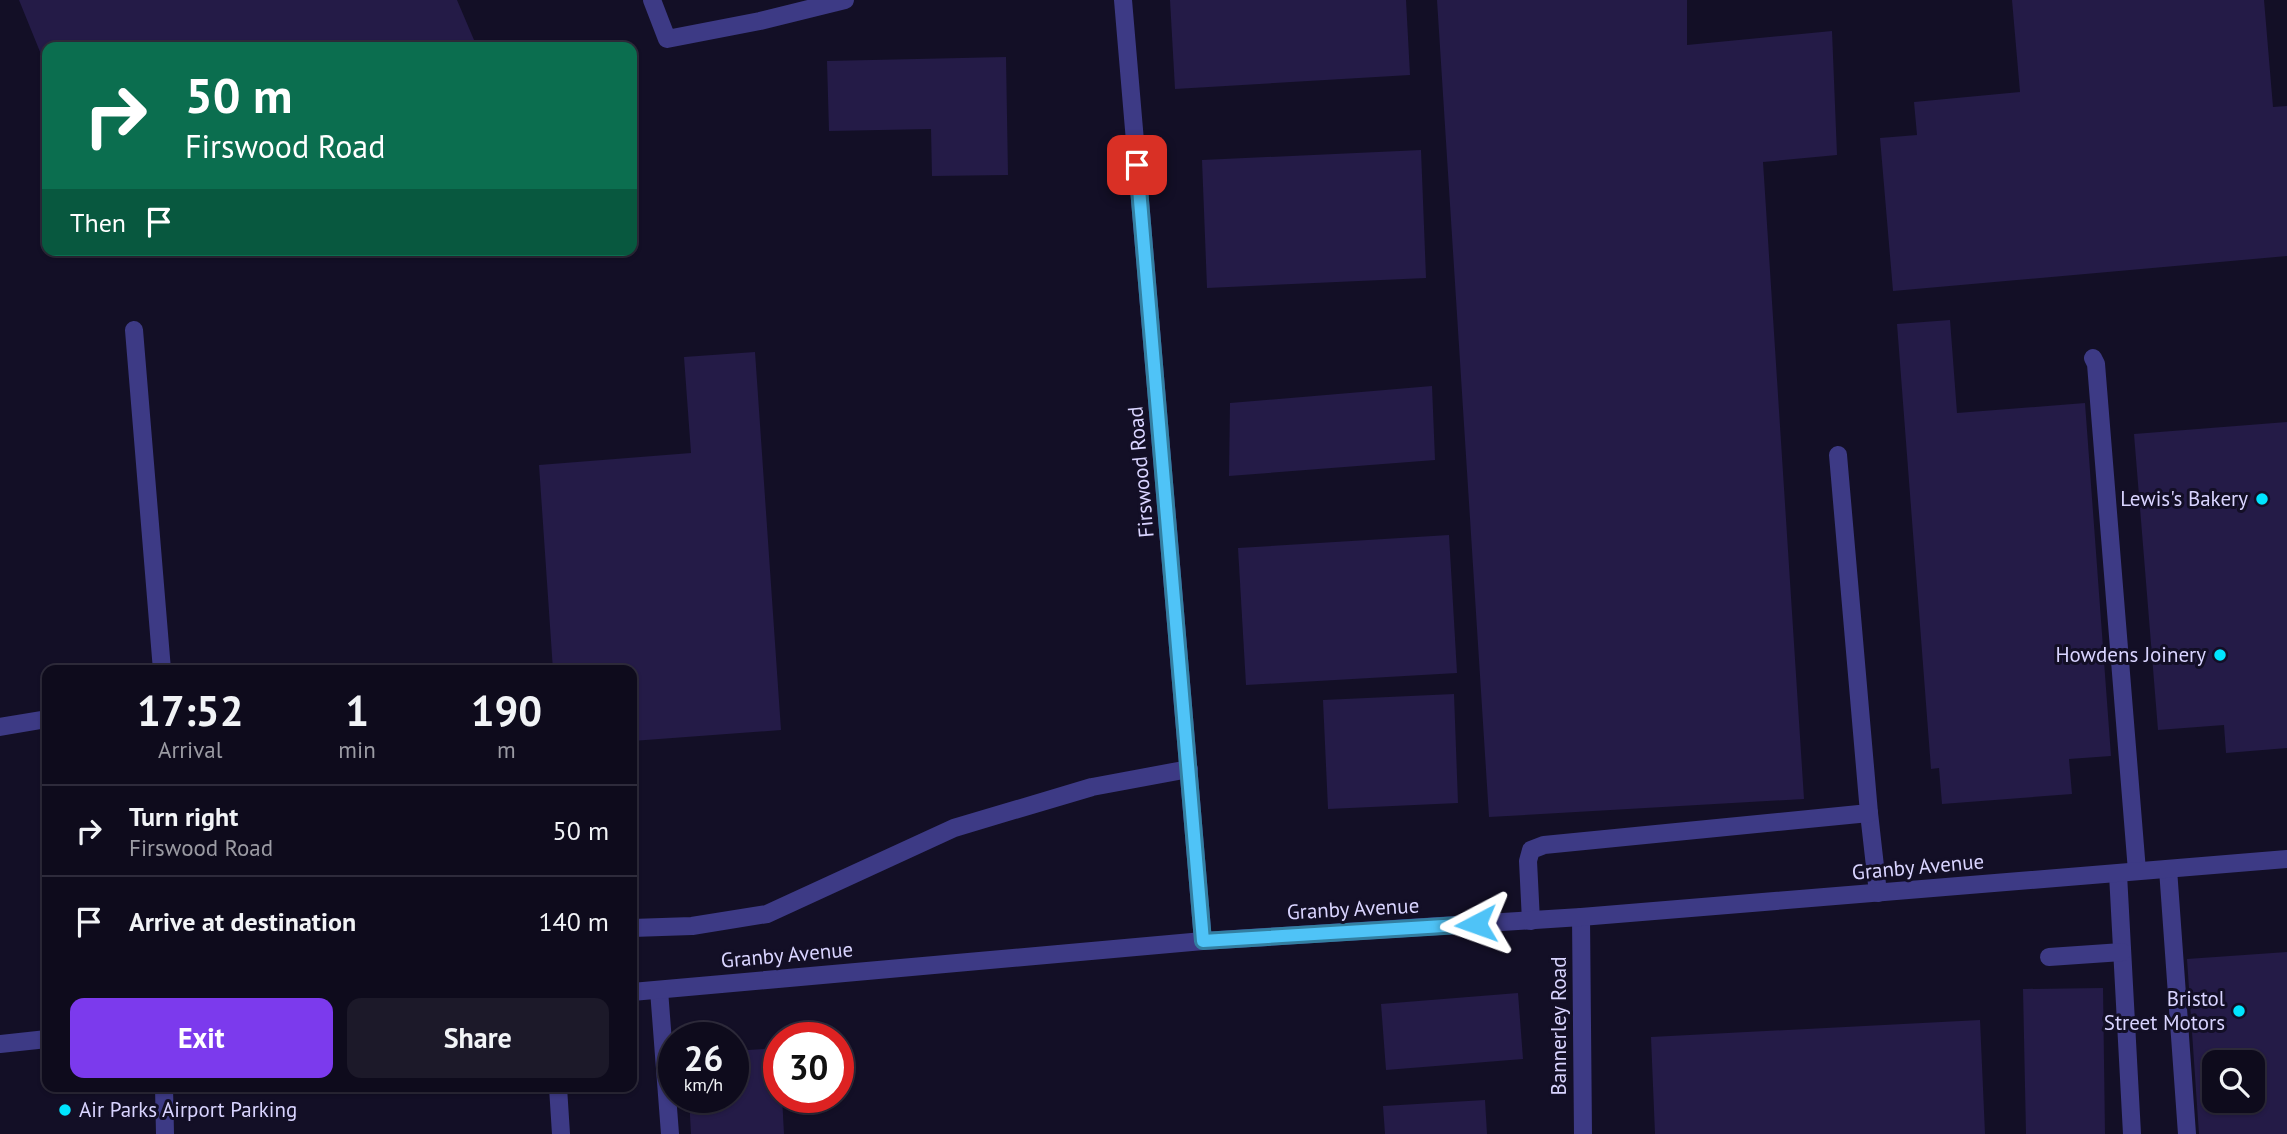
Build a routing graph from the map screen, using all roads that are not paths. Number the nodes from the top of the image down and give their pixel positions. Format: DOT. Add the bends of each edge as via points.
graph roads {
  1 [pos="652,0"];
  2 [pos="845,0"];
  3 [pos="1123,0"];
  4 [pos="134,330"];
  5 [pos="2093,358"];
  6 [pos="1838,455"];
  7 [pos="162,665"];
  8 [pos="42,720"];
  9 [pos="0,727"];
  10 [pos="1189,769"];
  11 [pos="1869,813"];
  12 [pos="2287,859"];
  13 [pos="2168,869"];
  14 [pos="2137,872"];
  15 [pos="2118,873"];
  16 [pos="1878,893"];
  17 [pos="1581,917"];
  18 [pos="1531,921"];
  19 [pos="637,928"];
  20 [pos="1203,941"];
  21 [pos="2122,952"];
  22 [pos="2049,957"];
  23 [pos="659,989"];
  24 [pos="637,991"];
  25 [pos="42,1040"];
  26 [pos="0,1044"];
  27 [pos="164,1092"];
  28 [pos="558,1092"];
  29 [pos="165,1134"];
  30 [pos="562,1134"];
  31 [pos="670,1134"];
  32 [pos="1583,1134"];
  33 [pos="2132,1134"];
  34 [pos="2186,1134"];
  1 -- 2 [label="street" via="667,39"];
  3 -- 10 [label="street, Firswood Road"];
  4 -- 7 [label="street"];
  5 -- 14 [label="street"];
  6 -- 11 [label="street"];
  8 -- 9 [label="street"];
  10 -- 19 [label="street" via="1092,787 954,828 767,914 692,926"];
  10 -- 20 [label="street, Firswood Road"];
  11 -- 16 [label="street"];
  11 -- 18 [label="street" via="1544,845 1531,850 1528,861"];
  12 -- 13 [label="street, Granby Avenue"];
  13 -- 14 [label="street, Granby Avenue"];
  13 -- 34 [label="street"];
  14 -- 15 [label="street, Granby Avenue"];
  15 -- 16 [label="street, Granby Avenue"];
  15 -- 21 [label="street"];
  16 -- 17 [label="street, Granby Avenue"];
  17 -- 18 [label="street, Granby Avenue"];
  17 -- 32 [label="street, Bannerley Road"];
  18 -- 20 [label="street, Granby Avenue"];
  20 -- 23 [label="street, Granby Avenue"];
  21 -- 22 [label="street"];
  21 -- 33 [label="street"];
  23 -- 24 [label="street, Granby Avenue"];
  23 -- 31 [label="street"];
  25 -- 26 [label="street"];
  27 -- 29 [label="street"];
  28 -- 30 [label="street"];
}
